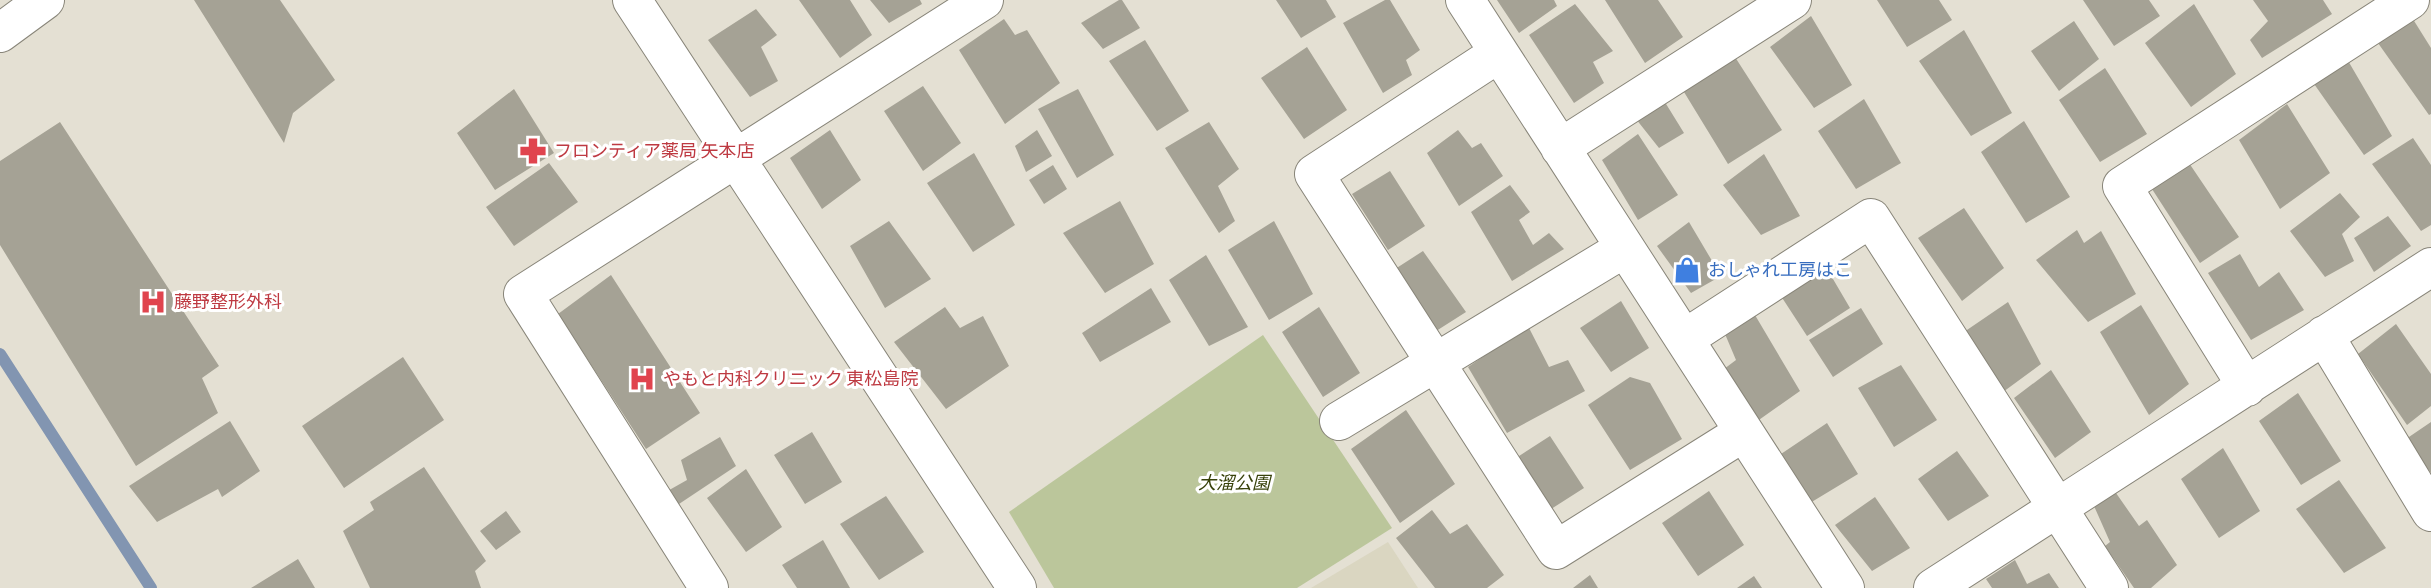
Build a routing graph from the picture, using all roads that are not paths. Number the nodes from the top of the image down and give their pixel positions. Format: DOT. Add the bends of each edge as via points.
graph roads {
  1 [pos="45,0"];
  2 [pos="632,0"];
  3 [pos="984,0"];
  4 [pos="1465,0"];
  5 [pos="1792,0"];
  6 [pos="2410,0"];
  7 [pos="0,33"];
  8 [pos="1499,52"];
  9 [pos="1560,148"];
  10 [pos="737,160"];
  11 [pos="1625,248"];
  12 [pos="2431,267"];
  13 [pos="2324,335"];
  14 [pos="1684,339"];
  15 [pos="1437,362"];
  16 [pos="2247,387"];
  17 [pos="1339,421"];
  18 [pos="1744,432"];
  19 [pos="2059,508"];
  20 [pos="2431,512"];
  21 [pos="709,588"];
  22 [pos="1017,588"];
  23 [pos="1845,588"];
  24 [pos="1933,588"];
  25 [pos="2109,588"];
  1 -- 7 [label="street"];
  2 -- 10 [label="street"];
  3 -- 10 [label="street"];
  4 -- 8 [label="street"];
  5 -- 9 [label="street"];
  6 -- 16 [label="street" via="2122,186"];
  8 -- 9 [label="street"];
  8 -- 15 [label="street" via="1314,174"];
  9 -- 11 [label="street"];
  10 -- 21 [label="street" via="523,294"];
  10 -- 22 [label="street"];
  11 -- 14 [label="street"];
  11 -- 15 [label="street"];
  12 -- 13 [label="street"];
  13 -- 16 [label="street"];
  13 -- 20 [label="street"];
  14 -- 18 [label="street"];
  14 -- 19 [label="street" via="1871,218"];
  15 -- 17 [label="street"];
  15 -- 18 [label="street" via="1556,550"];
  16 -- 19 [label="street"];
  18 -- 23 [label="street"];
  19 -- 24 [label="street"];
  19 -- 25 [label="street"];
}
